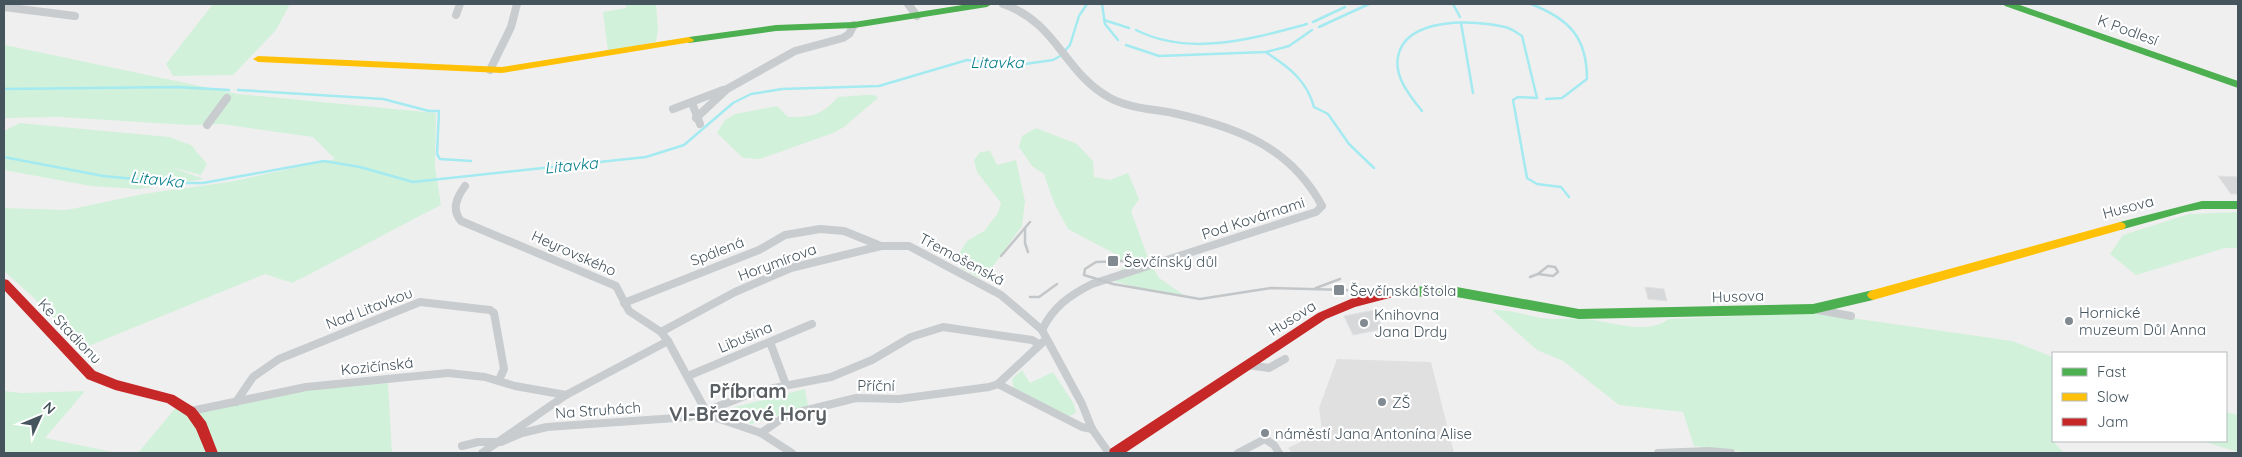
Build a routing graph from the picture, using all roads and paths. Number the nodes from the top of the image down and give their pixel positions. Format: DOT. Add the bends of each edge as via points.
graph roads {
  1 [pos="460,4"];
  2 [pos="517,4"];
  3 [pos="908,4"];
  4 [pos="988,4"];
  5 [pos="1004,4"];
  6 [pos="2008,4"];
  7 [pos="4,7"];
  8 [pos="1024,7"];
  9 [pos="456,15"];
  10 [pos="76,16"];
  11 [pos="916,16"];
  12 [pos="854,25"];
  13 [pos="258,60"];
  14 [pos="490,70"];
  15 [pos="2238,85"];
  16 [pos="727,89"];
  17 [pos="227,98"];
  18 [pos="692,103"];
  19 [pos="673,108"];
  20 [pos="207,125"];
  21 [pos="465,186"];
  22 [pos="2238,205"];
  23 [pos="820,229"];
  24 [pos="881,246"];
  25 [pos="4,283"];
  26 [pos="624,303"];
  27 [pos="1813,309"];
  28 [pos="1851,316"];
  29 [pos="812,324"];
  30 [pos="1042,330"];
  31 [pos="661,332"];
  32 [pos="668,342"];
  33 [pos="770,342"];
  34 [pos="1043,342"];
  35 [pos="1285,358"];
  36 [pos="1246,365"];
  37 [pos="688,376"];
  38 [pos="499,380"];
  39 [pos="998,384"];
  40 [pos="786,385"];
  41 [pos="566,395"];
  42 [pos="236,402"];
  43 [pos="704,410"];
  44 [pos="191,412"];
  45 [pos="1092,429"];
  46 [pos="761,433"];
  47 [pos="494,442"];
  48 [pos="462,446"];
  49 [pos="212,453"];
  50 [pos="482,453"];
  51 [pos="792,453"];
  52 [pos="1109,453"];
  53 [pos="1115,453"];
  54 [pos="1238,453"];
  55 [pos="1280,453"];
  56 [pos="1664,453"];
  57 [pos="1731,453"];
  1 -- 9 [label="street"];
  2 -- 14 [label="street" via="511,27"];
  3 -- 11 [label="street"];
  4 -- 11 [label="street"];
  5 -- 8 [label="street"];
  6 -- 15 [label="street, K Podlesí"];
  7 -- 10 [label="street"];
  8 -- 30 [label="street, Pod Kovárnami" via="1098,90 1120,102 1200,121 1261,143 1288,161 1322,203 1322,209 1092,284 1057,306"];
  11 -- 12 [label="street"];
  12 -- 14 [label="street" via="767,29"];
  12 -- 16 [label="street" via="843,38 802,48"];
  13 -- 14 [label="street"];
  16 -- 18 [label="street"];
  16 -- 18 [label="street" via="698,121"];
  17 -- 20 [label="street"];
  18 -- 19 [label="street"];
  21 -- 26 [label="street, Heyrovského" via="454,207 461,222 616,286"];
  22 -- 27 [label="street, Husova" via="2185,208 1901,288"];
  23 -- 24 [label="street, Třemošenská" via="844,231"];
  23 -- 26 [label="street, Spálená" via="785,235 759,250"];
  24 -- 30 [label="street, Třemošenská" via="908,246 970,277 1002,295"];
  24 -- 31 [label="street, Horymírova" via="819,260 767,277"];
  25 -- 44 [label="street, Ke Stadionu" via="91,375 108,384 176,402"];
  26 -- 31 [label="street, Heyrovského" via="629,311"];
  27 -- 28 [label="street"];
  27 -- 36 [label="street, Husova" via="1579,314 1545,311 1453,291 1406,292 1369,297 1338,308"];
  29 -- 33 [label="street, Libušina"];
  30 -- 34 [label="street, Třemošenská"];
  31 -- 32 [label="street, Heyrovského"];
  32 -- 37 [label="street, Heyrovského"];
  32 -- 41 [label="street, Na Struhách"];
  33 -- 37 [label="street, Libušina"];
  33 -- 40 [label="street"];
  34 -- 39 [label="street"];
  34 -- 40 [label="street, Na Struhách" via="943,327 911,338 853,369 831,377"];
  34 -- 45 [label="street, Třemošenská" via="1082,404"];
  35 -- 36 [label="street, Husova" via="1269,368"];
  36 -- 53 [label="street, Husova"];
  37 -- 43 [label="street, Heyrovského"];
  38 -- 41 [label="street, Kozičínská"];
  38 -- 42 [label="street, Kozičínská" via="448,373 306,387"];
  38 -- 42 [label="street, Nad Litavkou" via="504,369 494,313 420,302 279,359 253,377"];
  39 -- 45 [label="street" via="1082,427"];
  39 -- 46 [label="street, Příční" via="898,399 856,398 787,415"];
  40 -- 43 [label="street, Na Struhách"];
  41 -- 47 [label="street, Na Struhách"];
  42 -- 44 [label="street, Kozičínská"];
  43 -- 46 [label="street" via="714,418"];
  43 -- 47 [label="street, Na Struhách" via="690,417 547,427"];
  44 -- 49 [label="street"];
  45 -- 52 [label="street, Třemošenská"];
  46 -- 51 [label="street"];
  47 -- 48 [label="street, Na Struhách"];
  47 -- 50 [label="street, Na Struhách"];
  54 -- 55 [label="street" via="1265,440"];
  56 -- 57 [label="street"];
}
